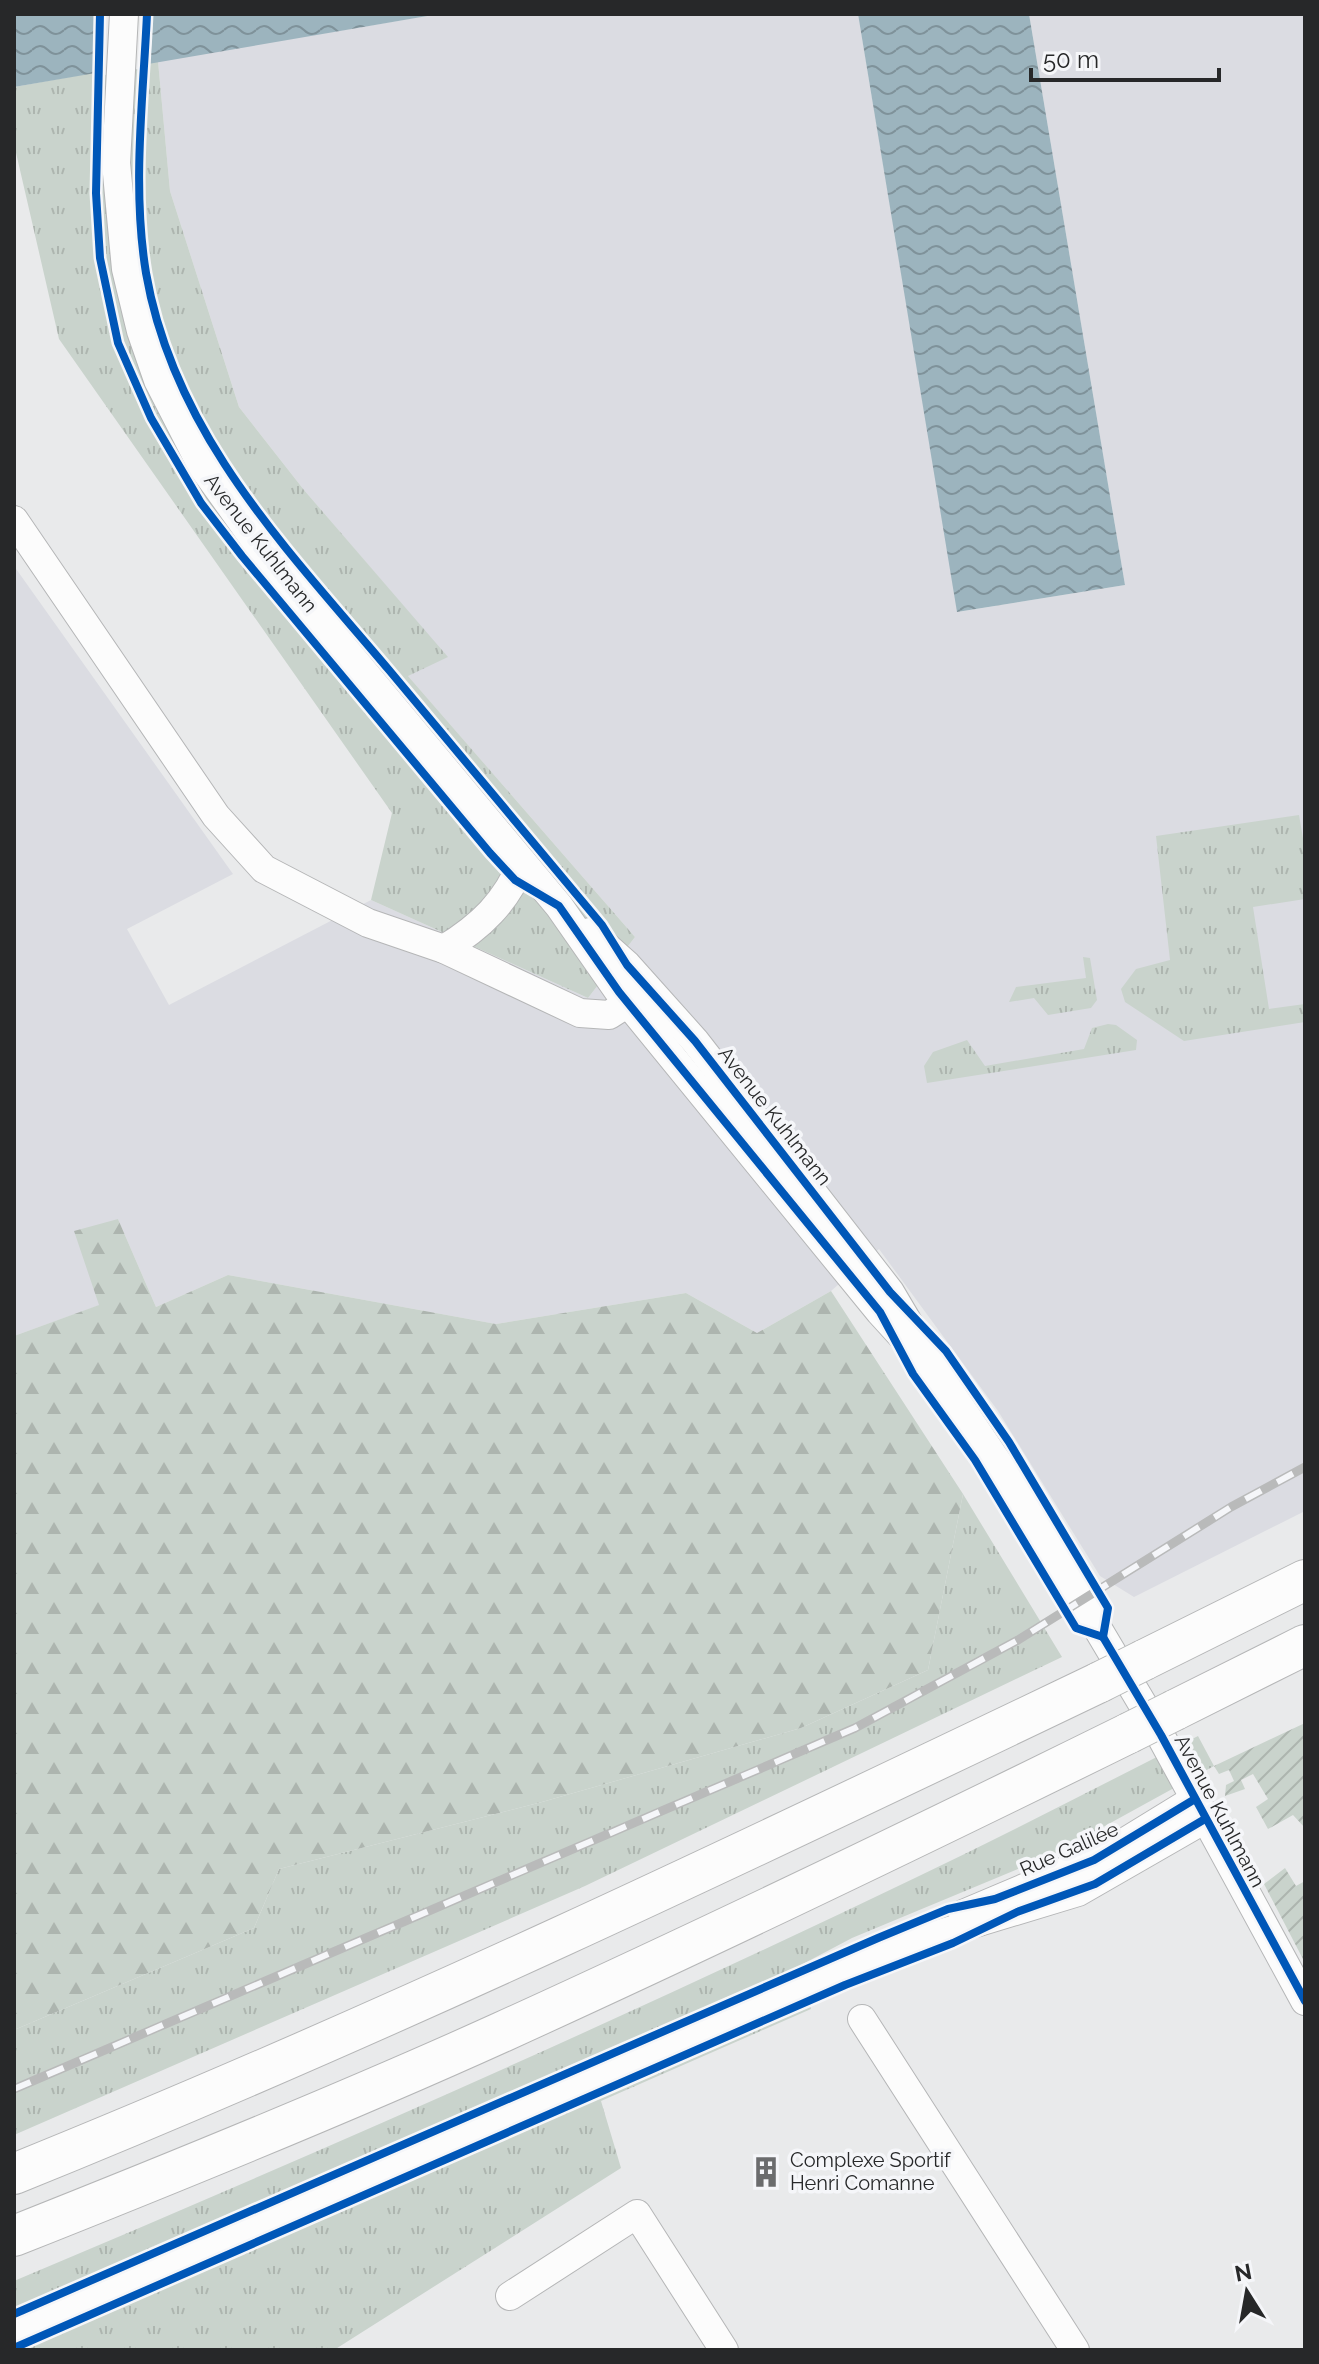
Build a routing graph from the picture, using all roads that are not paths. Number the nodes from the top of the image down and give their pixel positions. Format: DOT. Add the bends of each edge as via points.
graph roads {
  1 [pos="124,14"];
  2 [pos="14,520"];
  3 [pos="522,862"];
  4 [pos="444,949"];
  5 [pos="639,996"];
  6 [pos="1305,1580"];
  7 [pos="1305,1645"];
  8 [pos="1200,1809"];
  9 [pos="1305,2001"];
  10 [pos="862,2019"];
  11 [pos="14,2174"];
  12 [pos="14,2236"];
  13 [pos="510,2296"];
  14 [pos="14,2329"];
  15 [pos="724,2350"];
  16 [pos="1075,2350"];
  1 -- 3 [label="street, Avenue Kuhlmann" via="116,192 141,331 173,414 202,466 262,550"];
  2 -- 4 [label="street" via="244,850 297,888 386,931"];
  3 -- 4 [label="street" via="494,911"];
  3 -- 5 [label="street, Avenue Kuhlmann"];
  4 -- 5 [label="street" via="580,1013 609,1015"];
  5 -- 8 [label="street, Avenue Kuhlmann" via="880,1312 942,1380 1007,1476"];
  6 -- 11 [label="highway, bridge" via="648,1898 282,2062"];
  7 -- 12 [label="highway, bridge" via="818,1885 500,2033"];
  8 -- 9 [label="street, Avenue Kuhlmann"];
  8 -- 14 [label="street, Rue Galilée" via="917,1939"];
  10 -- 16 [label="street"];
  13 -- 15 [label="street" via="637,2214"];
}
